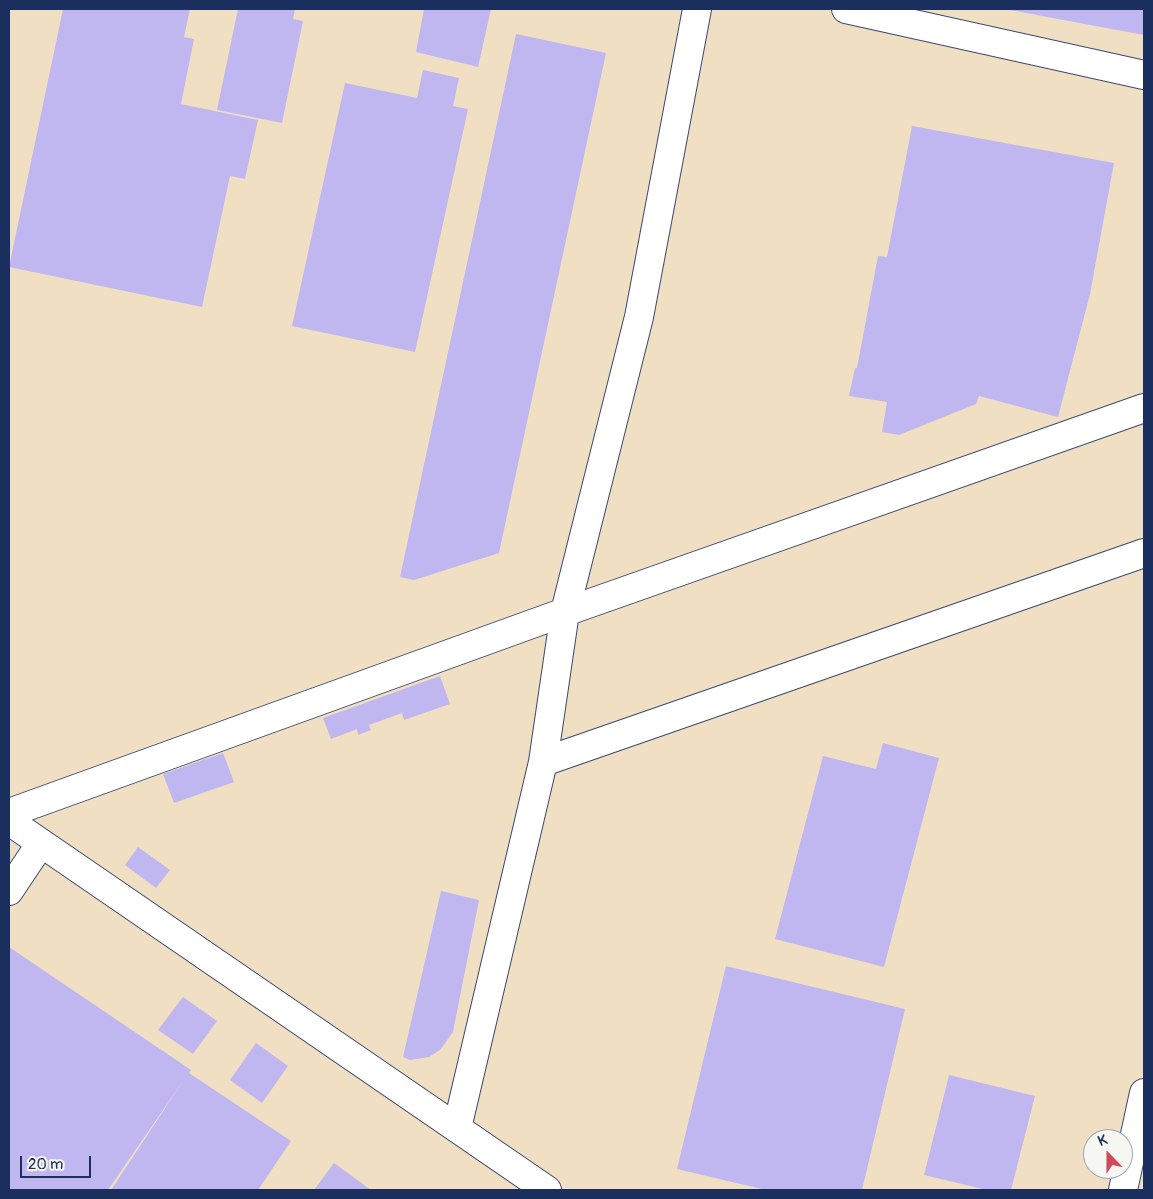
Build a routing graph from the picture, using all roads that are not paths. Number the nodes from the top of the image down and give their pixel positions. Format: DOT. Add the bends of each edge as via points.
graph roads {
  1 [pos="697,9"];
  2 [pos="846,9"];
  3 [pos="1144,75"];
  4 [pos="1144,408"];
  5 [pos="1144,553"];
  6 [pos="565,612"];
  7 [pos="543,762"];
  8 [pos="9,814"];
  9 [pos="9,821"];
  10 [pos="41,843"];
  11 [pos="9,891"];
  12 [pos="1144,1093"];
  13 [pos="457,1128"];
  14 [pos="548,1190"];
  15 [pos="1123,1190"];
  1 -- 6 [label="street" via="639,317"];
  2 -- 3 [label="street"];
  4 -- 6 [label="street"];
  5 -- 7 [label="street"];
  6 -- 7 [label="street"];
  6 -- 8 [label="street"];
  7 -- 13 [label="street"];
  9 -- 10 [label="street"];
  10 -- 11 [label="street"];
  10 -- 13 [label="street"];
  12 -- 15 [label="street"];
  13 -- 14 [label="street"];
}
